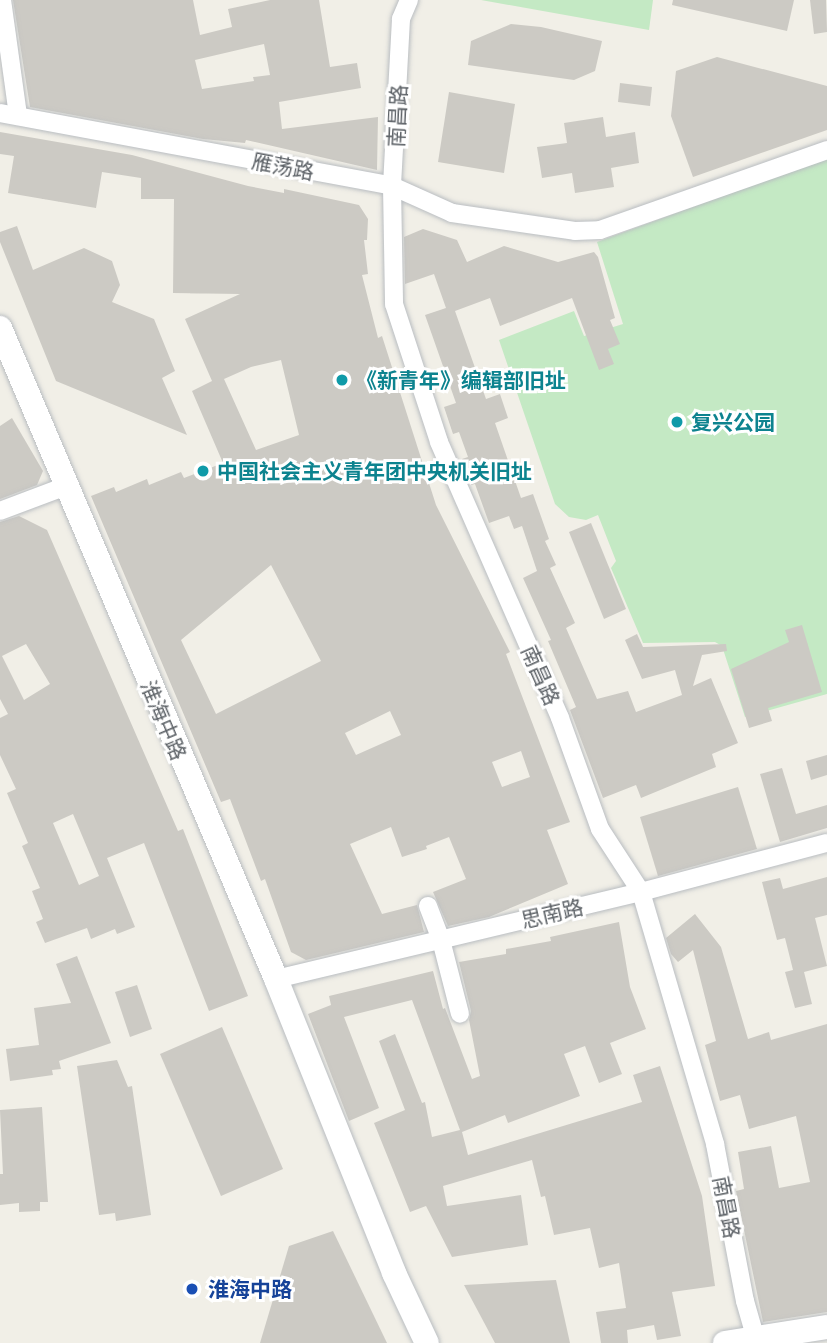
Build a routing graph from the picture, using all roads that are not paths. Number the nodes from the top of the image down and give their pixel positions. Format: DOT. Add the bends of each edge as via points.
graph roads {
  1 [pos="2,0"];
  2 [pos="409,0"];
  3 [pos="0,113"];
  4 [pos="18,116"];
  5 [pos="827,150"];
  6 [pos="392,186"];
  7 [pos="0,328"];
  8 [pos="66,486"];
  9 [pos="0,511"];
  10 [pos="827,842"];
  11 [pos="641,892"];
  12 [pos="428,906"];
  13 [pos="441,940"];
  14 [pos="276,979"];
  15 [pos="460,1014"];
  16 [pos="827,1327"];
  17 [pos="756,1340"];
  18 [pos="427,1343"];
  19 [pos="725,1343"];
  1 -- 4 [label="street"];
  2 -- 6 [label="street, 南昌路" via="401,19"];
  3 -- 4 [label="street, 雁荡路"];
  4 -- 6 [label="street, 雁荡路"];
  5 -- 6 [label="street, 雁荡路" via="600,230 562,230 452,213"];
  6 -- 11 [label="street, 南昌路" via="394,304 439,442 560,718 600,830"];
  7 -- 8 [label="main road, 淮海中路"];
  8 -- 9 [label="street"];
  8 -- 14 [label="main road, 淮海中路"];
  10 -- 11 [label="street, 思南路"];
  11 -- 13 [label="street, 思南路"];
  11 -- 17 [label="street, 南昌路" via="715,1144"];
  12 -- 13 [label="street"];
  13 -- 14 [label="street, 思南路"];
  13 -- 15 [label="street"];
  14 -- 18 [label="main road, 淮海中路"];
  16 -- 17 [label="main road"];
  17 -- 19 [label="main road"];
}
